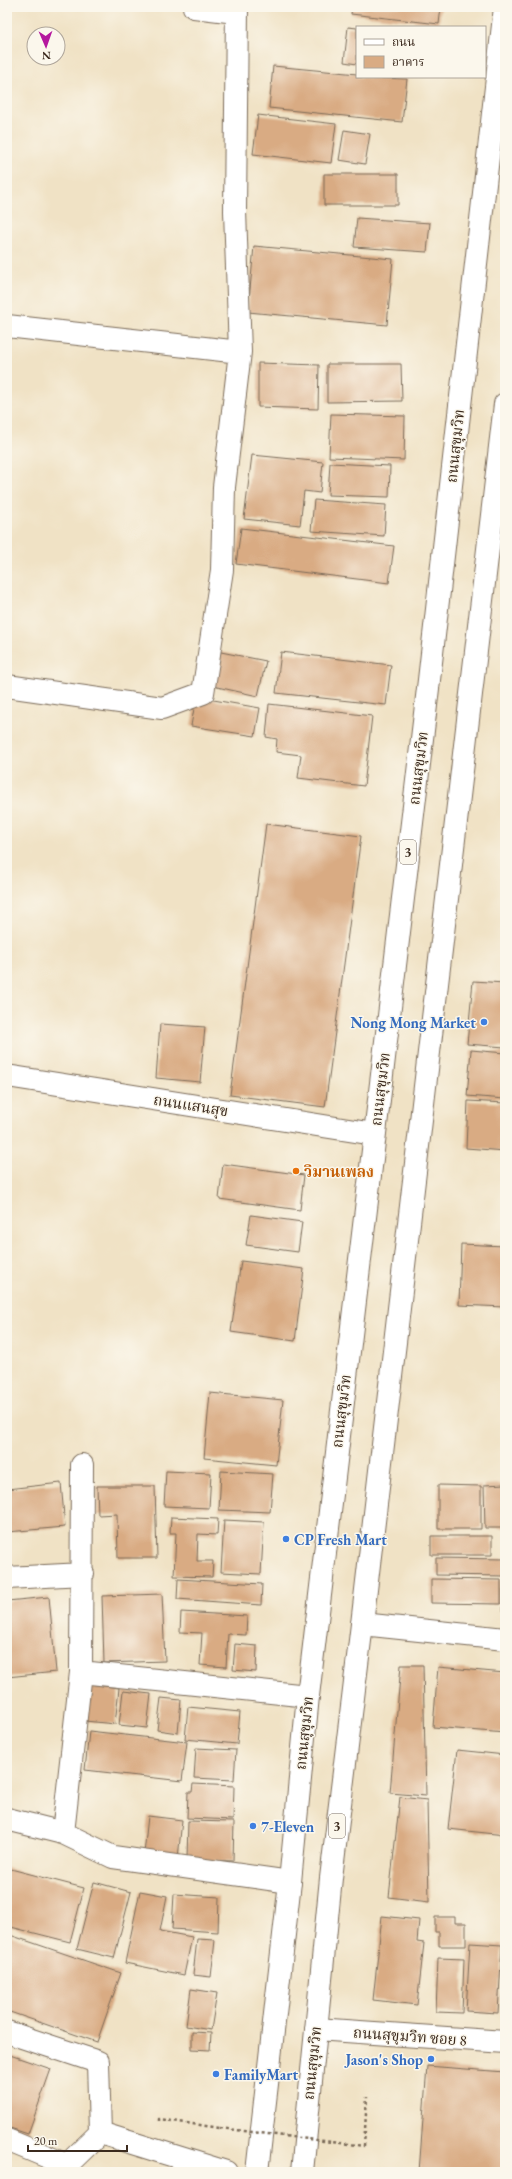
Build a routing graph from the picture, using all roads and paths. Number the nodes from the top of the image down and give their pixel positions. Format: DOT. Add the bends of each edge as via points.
graph roads {
  1 [pos="194,7"];
  2 [pos="505,7"];
  3 [pos="237,10"];
  4 [pos="7,326"];
  5 [pos="240,352"];
  6 [pos="505,404"];
  7 [pos="7,686"];
  8 [pos="7,1076"];
  9 [pos="374,1134"];
  10 [pos="82,1465"];
  11 [pos="83,1574"];
  12 [pos="7,1578"];
  13 [pos="362,1624"];
  14 [pos="505,1638"];
  15 [pos="81,1672"];
  16 [pos="308,1696"];
  17 [pos="7,1819"];
  18 [pos="63,1833"];
  19 [pos="290,1882"];
  20 [pos="316,2029"];
  21 [pos="7,2032"];
  22 [pos="505,2042"];
  23 [pos="367,2097"];
  24 [pos="158,2125"];
  25 [pos="100,2133"];
  26 [pos="7,2140"];
  27 [pos="226,2172"];
  28 [pos="257,2172"];
  29 [pos="302,2172"];
  1 -- 3 [label="main road"];
  2 -- 9 [label="main road, ถนนสุขุมวิท / 3" via="428,688"];
  3 -- 5 [label="main road" via="235,210"];
  4 -- 5 [label="main road"];
  5 -- 7 [label="main road" via="224,487 222,570 203,693 162,708"];
  6 -- 13 [label="main road, ถนนสุขุมวิท / 3"];
  8 -- 9 [label="main road, ถนนแสนสุข"];
  9 -- 16 [label="main road, ถนนสุขุมวิท / 3"];
  10 -- 11 [label="main road"];
  11 -- 12 [label="main road"];
  11 -- 15 [label="main road"];
  13 -- 14 [label="main road"];
  13 -- 20 [label="main road, ถนนสุขุมวิท / 3" via="331,1878"];
  15 -- 16 [label="main road"];
  15 -- 18 [label="main road"];
  16 -- 19 [label="main road, ถนนสุขุมวิท / 3"];
  17 -- 18 [label="main road"];
  18 -- 19 [label="main road" via="113,1857"];
  19 -- 28 [label="main road, ถนนสุขุมวิท / 3"];
  20 -- 22 [label="main road, ถนนสุขุมวิท ซอย 8"];
  20 -- 29 [label="main road, ถนนสุขุมวิท / 3"];
  21 -- 25 [label="main road" via="98,2062"];
  23 -- 24 [label="path, bridge" via="364,2146 159,2119"];
  25 -- 26 [label="main road" via="67,2165"];
  25 -- 27 [label="main road"];
}
